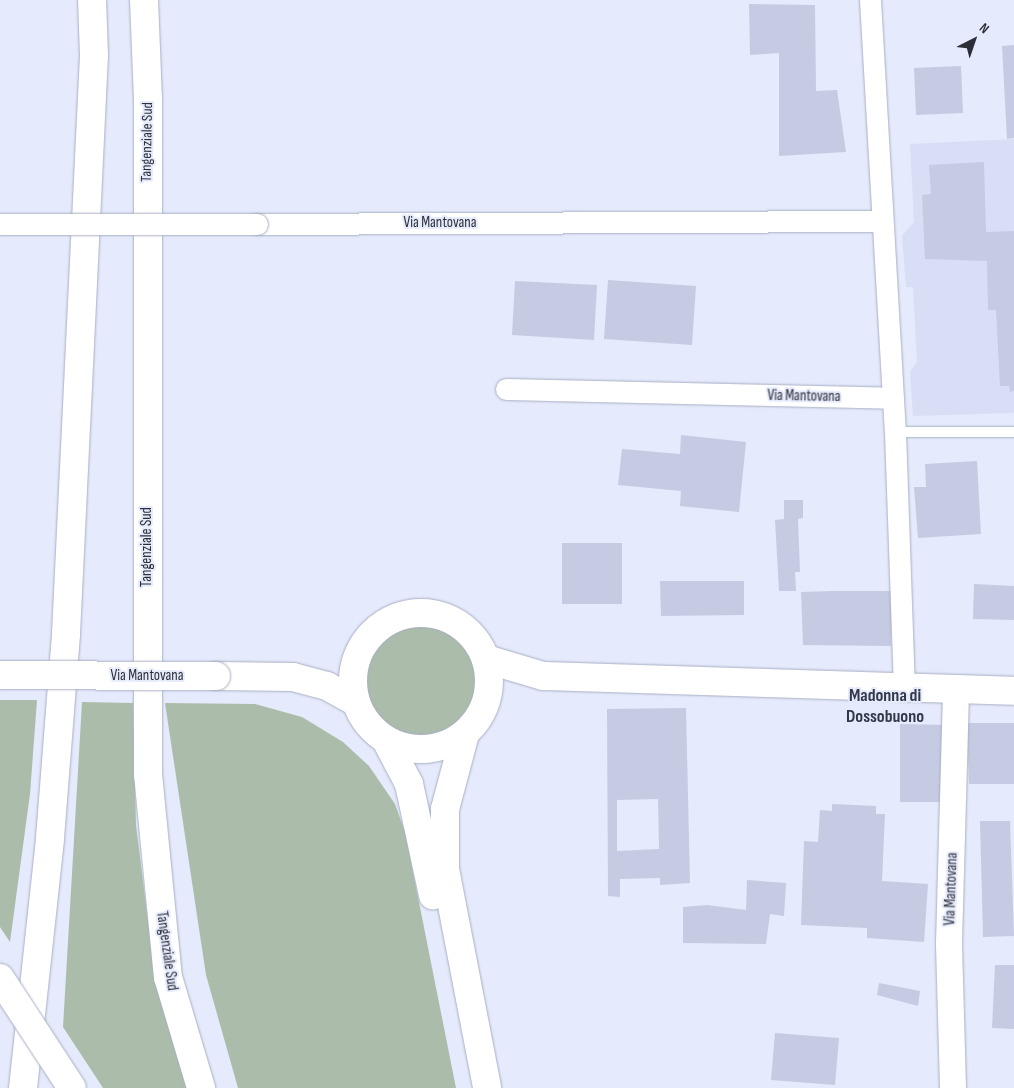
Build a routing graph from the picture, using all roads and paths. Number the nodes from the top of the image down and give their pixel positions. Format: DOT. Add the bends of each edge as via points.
graph roads {
  1 [pos="92,0"];
  2 [pos="144,0"];
  3 [pos="870,0"];
  4 [pos="881,221"];
  5 [pos="0,224"];
  6 [pos="506,389"];
  7 [pos="893,398"];
  8 [pos="895,432"];
  9 [pos="1014,432"];
  10 [pos="358,654"];
  11 [pos="486,659"];
  12 [pos="0,675"];
  13 [pos="543,676"];
  14 [pos="294,677"];
  15 [pos="904,688"];
  16 [pos="489,691"];
  17 [pos="956,691"];
  18 [pos="1014,691"];
  19 [pos="356,702"];
  20 [pos="465,734"];
  21 [pos="386,740"];
  22 [pos="0,978"];
  23 [pos="23,1088"];
  24 [pos="72,1088"];
  25 [pos="201,1088"];
  26 [pos="470,1088"];
  27 [pos="487,1088"];
  28 [pos="953,1088"];
  1 -- 23 [label="main road" via="94,56 66,634 50,838"];
  2 -- 25 [label="main road, Tangenziale Sud" via="148,98 148,774 168,977"];
  3 -- 4 [label="street"];
  4 -- 5 [label="street, Via Mantovana, bridge"];
  4 -- 7 [label="street"];
  6 -- 7 [label="street, Via Mantovana"];
  7 -- 8 [label="street"];
  8 -- 9 [label="lane"];
  8 -- 15 [label="street"];
  10 -- 11 [label="main road, Via Mantovana" via="378,628 407,614 424,613 455,622 474,638"];
  10 -- 14 [label="main road, Via Mantovana" via="327,669"];
  10 -- 19 [label="main road, Via Mantovana" via="353,686"];
  11 -- 13 [label="main road"];
  11 -- 16 [label="main road, Via Mantovana"];
  12 -- 14 [label="main road, Via Mantovana, bridge"];
  13 -- 15 [label="main road"];
  13 -- 16 [label="main road"];
  14 -- 19 [label="main road, Via Mantovana" via="327,686"];
  15 -- 17 [label="main road"];
  16 -- 20 [label="main road, Via Mantovana" via="485,707"];
  17 -- 18 [label="main road"];
  17 -- 28 [label="street, Via Mantovana" via="949,943"];
  19 -- 21 [label="main road, Via Mantovana" via="373,730"];
  20 -- 21 [label="main road, Via Mantovana" via="435,748 401,747"];
  20 -- 27 [label="main road" via="445,809 445,869"];
  21 -- 26 [label="main road" via="409,784"];
  22 -- 24 [label="main road, bridge"];
}
